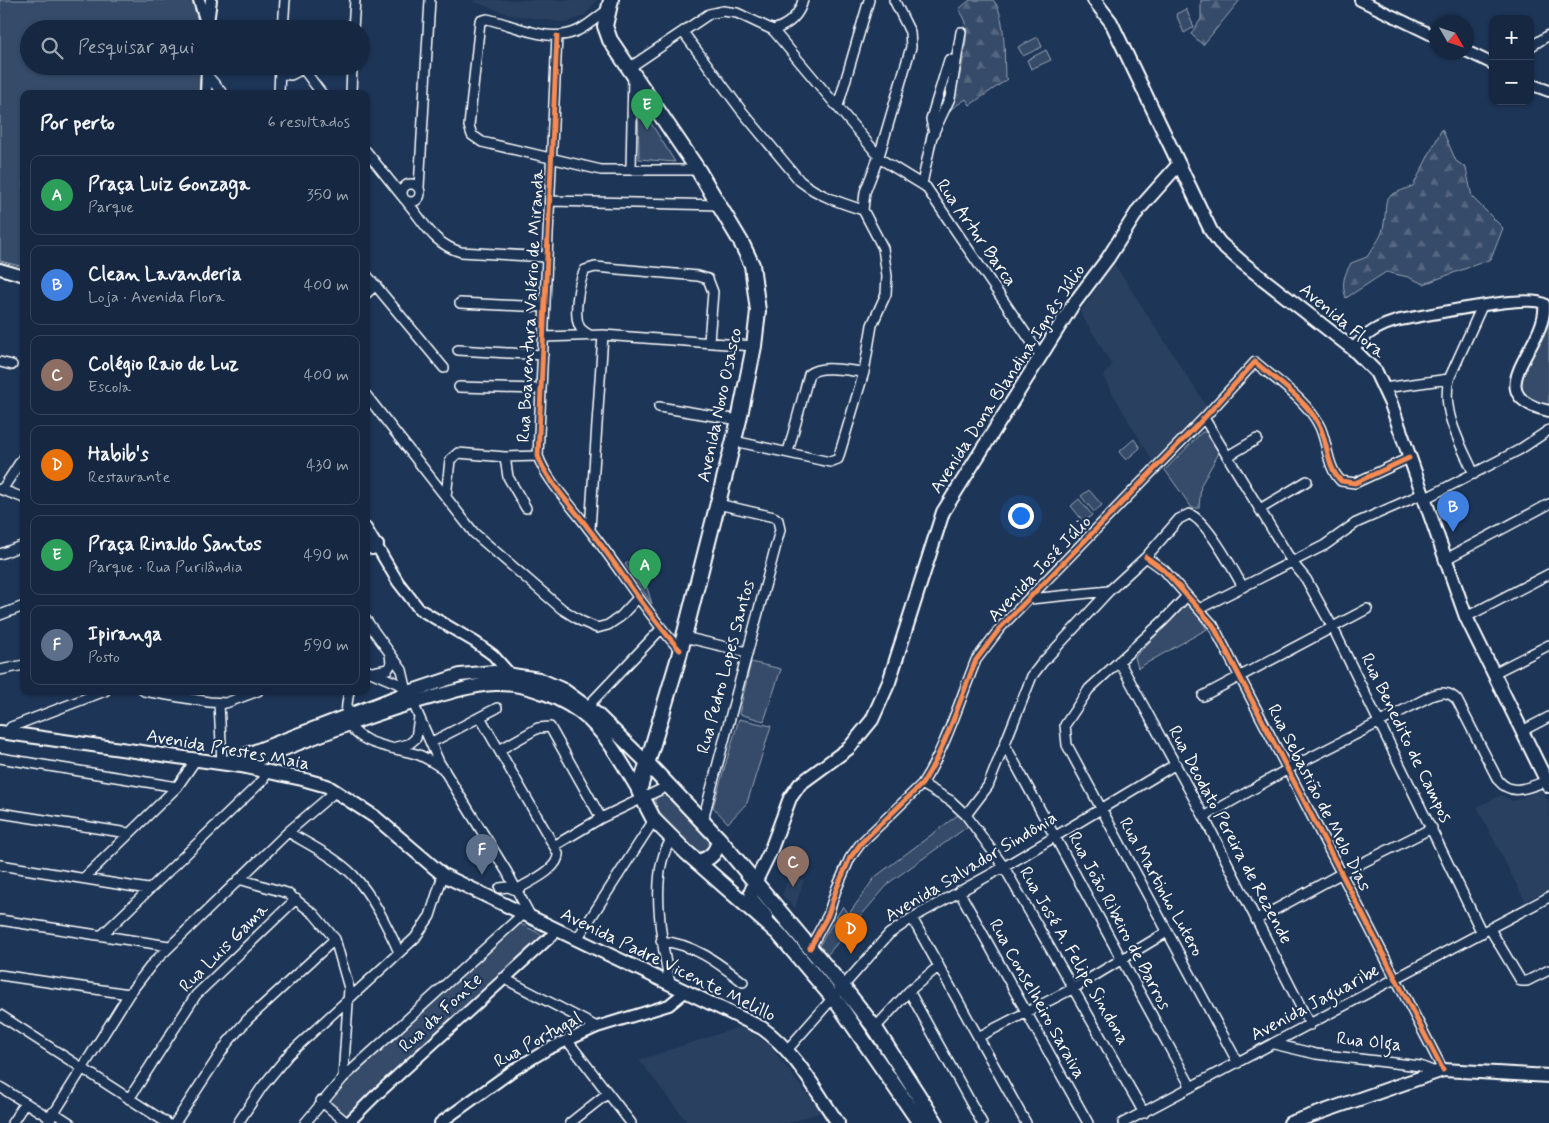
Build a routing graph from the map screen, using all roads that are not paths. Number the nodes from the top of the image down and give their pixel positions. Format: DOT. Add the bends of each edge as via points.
graph roads {
  1 [pos="199,0"];
  2 [pos="211,0"];
  3 [pos="285,0"];
  4 [pos="354,0"];
  5 [pos="430,0"];
  6 [pos="804,0"];
  7 [pos="869,0"];
  8 [pos="894,0"];
  9 [pos="1094,0"];
  10 [pos="1360,0"];
  11 [pos="610,4"];
  12 [pos="205,20"];
  13 [pos="209,20"];
  14 [pos="284,20"];
  15 [pos="353,20"];
  16 [pos="605,26"];
  17 [pos="582,29"];
  18 [pos="773,30"];
  19 [pos="683,32"];
  20 [pos="961,32"];
  21 [pos="1429,34"];
  22 [pos="1549,35"];
  23 [pos="557,36"];
  24 [pos="1534,44"];
  25 [pos="1474,55"];
  26 [pos="1489,62"];
  27 [pos="631,72"];
  28 [pos="207,75"];
  29 [pos="210,75"];
  30 [pos="281,75"];
  31 [pos="306,75"];
  32 [pos="351,75"];
  33 [pos="1534,86"];
  34 [pos="206,90"];
  35 [pos="220,90"];
  36 [pos="279,90"];
  37 [pos="319,90"];
  38 [pos="350,90"];
  39 [pos="1549,92"];
  40 [pos="838,106"];
  41 [pos="370,156"];
  42 [pos="879,156"];
  43 [pos="552,157"];
  44 [pos="1179,164"];
  45 [pos="630,168"];
  46 [pos="698,170"];
  47 [pos="386,177"];
  48 [pos="922,184"];
  49 [pos="412,186"];
  50 [pos="419,197"];
  51 [pos="405,199"];
  52 [pos="551,201"];
  53 [pos="720,205"];
  54 [pos="864,210"];
  55 [pos="422,219"];
  56 [pos="547,257"];
  57 [pos="0,269"];
  58 [pos="20,275"];
  59 [pos="370,278"];
  60 [pos="376,285"];
  61 [pos="370,290"];
  62 [pos="460,303"];
  63 [pos="1482,306"];
  64 [pos="545,307"];
  65 [pos="603,335"];
  66 [pos="591,336"];
  67 [pos="544,337"];
  68 [pos="710,341"];
  69 [pos="754,346"];
  70 [pos="1353,349"];
  71 [pos="458,350"];
  72 [pos="543,355"];
  73 [pos="1041,356"];
  74 [pos="0,362"];
  75 [pos="12,365"];
  76 [pos="444,368"];
  77 [pos="864,372"];
  78 [pos="1449,379"];
  79 [pos="459,387"];
  80 [pos="1384,388"];
  81 [pos="541,389"];
  82 [pos="370,400"];
  83 [pos="659,407"];
  84 [pos="1549,411"];
  85 [pos="1204,418"];
  86 [pos="739,420"];
  87 [pos="1549,430"];
  88 [pos="1258,439"];
  89 [pos="734,441"];
  90 [pos="788,452"];
  91 [pos="538,456"];
  92 [pos="1228,456"];
  93 [pos="505,457"];
  94 [pos="1409,458"];
  95 [pos="20,462"];
  96 [pos="1474,474"];
  97 [pos="1307,481"];
  98 [pos="1,490"];
  99 [pos="20,497"];
  100 [pos="446,497"];
  101 [pos="1423,497"];
  102 [pos="718,504"];
  103 [pos="1549,504"];
  104 [pos="526,508"];
  105 [pos="1260,509"];
  106 [pos="590,529"];
  107 [pos="20,546"];
  108 [pos="371,547"];
  109 [pos="0,554"];
  110 [pos="1146,557"];
  111 [pos="1444,560"];
  112 [pos="1292,562"];
  113 [pos="1549,574"];
  114 [pos="1244,587"];
  115 [pos="1109,591"];
  116 [pos="1187,596"];
  117 [pos="637,599"];
  118 [pos="1030,599"];
  119 [pos="20,608"];
  120 [pos="1199,609"];
  121 [pos="1367,610"];
  122 [pos="0,615"];
  123 [pos="1466,617"];
  124 [pos="370,626"];
  125 [pos="1333,628"];
  126 [pos="662,629"];
  127 [pos="682,643"];
  128 [pos="1549,645"];
  129 [pos="747,652"];
  130 [pos="390,653"];
  131 [pos="1119,661"];
  132 [pos="20,666"];
  133 [pos="0,670"];
  134 [pos="370,672"];
  135 [pos="370,673"];
  136 [pos="509,673"];
  137 [pos="1494,673"];
  138 [pos="1239,675"];
  139 [pos="95,695"];
  140 [pos="171,695"];
  141 [pos="248,695"];
  142 [pos="349,695"];
  143 [pos="1203,696"];
  144 [pos="412,698"];
  145 [pos="219,702"];
  146 [pos="588,706"];
  147 [pos="497,708"];
  148 [pos="480,717"];
  149 [pos="1549,717"];
  150 [pos="348,720"];
  151 [pos="1381,722"];
  152 [pos="4,732"];
  153 [pos="1522,732"];
  154 [pos="432,742"];
  155 [pos="1005,745"];
  156 [pos="390,748"];
  157 [pos="501,749"];
  158 [pos="0,758"];
  159 [pos="195,761"];
  160 [pos="647,763"];
  161 [pos="222,764"];
  162 [pos="1176,764"];
  163 [pos="240,766"];
  164 [pos="444,769"];
  165 [pos="1288,769"];
  166 [pos="267,771"];
  167 [pos="922,784"];
  168 [pos="1548,784"];
  169 [pos="668,786"];
  170 [pos="177,787"];
  171 [pos="336,791"];
  172 [pos="641,794"];
  173 [pos="1100,808"];
  174 [pos="0,813"];
  175 [pos="966,814"];
  176 [pos="1204,817"];
  177 [pos="601,818"];
  178 [pos="654,820"];
  179 [pos="704,823"];
  180 [pos="1432,828"];
  181 [pos="288,832"];
  182 [pos="128,833"];
  183 [pos="1055,836"];
  184 [pos="672,839"];
  185 [pos="719,839"];
  186 [pos="554,846"];
  187 [pos="699,862"];
  188 [pos="0,865"];
  189 [pos="1004,867"];
  190 [pos="507,872"];
  191 [pos="1342,873"];
  192 [pos="443,875"];
  193 [pos="84,878"];
  194 [pos="239,879"];
  195 [pos="755,881"];
  196 [pos="500,888"];
  197 [pos="148,889"];
  198 [pos="516,890"];
  199 [pos="959,891"];
  200 [pos="487,896"];
  201 [pos="1549,897"];
  202 [pos="296,900"];
  203 [pos="527,916"];
  204 [pos="912,918"];
  205 [pos="0,920"];
  206 [pos="1256,920"];
  207 [pos="558,930"];
  208 [pos="1486,931"];
  209 [pos="1167,932"];
  210 [pos="778,933"];
  211 [pos="102,935"];
  212 [pos="335,939"];
  213 [pos="577,939"];
  214 [pos="661,941"];
  215 [pos="169,946"];
  216 [pos="810,948"];
  217 [pos="399,952"];
  218 [pos="1120,959"];
  219 [pos="938,966"];
  220 [pos="1549,970"];
  221 [pos="0,975"];
  222 [pos="502,978"];
  223 [pos="1396,979"];
  224 [pos="743,982"];
  225 [pos="670,983"];
  226 [pos="842,986"];
  227 [pos="1074,988"];
  228 [pos="686,991"];
  229 [pos="909,991"];
  230 [pos="129,994"];
  231 [pos="832,996"];
  232 [pos="349,997"];
  233 [pos="1026,1012"];
  234 [pos="0,1015"];
  235 [pos="1310,1025"];
  236 [pos="597,1027"];
  237 [pos="875,1028"];
  238 [pos="978,1037"];
  239 [pos="567,1040"];
  240 [pos="1274,1044"];
  241 [pos="787,1050"];
  242 [pos="1238,1062"];
  243 [pos="81,1068"];
  244 [pos="1439,1071"];
  245 [pos="1549,1076"];
  246 [pos="343,1078"];
  247 [pos="0,1087"];
  248 [pos="1190,1087"];
  249 [pos="608,1093"];
  250 [pos="129,1099"];
  251 [pos="321,1101"];
  252 [pos="25,1103"];
  253 [pos="1144,1113"];
  254 [pos="50,1118"];
  255 [pos="12,1123"];
  256 [pos="70,1123"];
  257 [pos="167,1123"];
  258 [pos="175,1123"];
  259 [pos="238,1123"];
  260 [pos="304,1123"];
  261 [pos="347,1123"];
  262 [pos="440,1123"];
  263 [pos="570,1123"];
  264 [pos="631,1123"];
  265 [pos="838,1123"];
  266 [pos="920,1123"];
  267 [pos="936,1123"];
  268 [pos="982,1123"];
  269 [pos="1026,1123"];
  270 [pos="1088,1123"];
  271 [pos="1123,1123"];
  272 [pos="1290,1123"];
  1 -- 12 [label="street"];
  2 -- 13 [label="street"];
  3 -- 14 [label="street"];
  4 -- 15 [label="street"];
  5 -- 49 [label="street" via="420,166"];
  6 -- 18 [label="street" via="790,22"];
  7 -- 40 [label="street"];
  8 -- 42 [label="street" via="910,32 911,47"];
  9 -- 44 [label="main road, Avenida Flora" via="1111,22"];
  10 -- 21 [label="street"];
  11 -- 16 [label="main road"];
  11 -- 17 [label="street"];
  16 -- 17 [label="street"];
  16 -- 27 [label="main road, Avenida Novo Osasco"];
  17 -- 23 [label="street"];
  18 -- 19 [label="street" via="737,13 722,10 709,14"];
  18 -- 40 [label="street, Rua Artur Barca"];
  19 -- 27 [label="street"];
  19 -- 54 [label="street" via="741,110 800,181 838,202"];
  20 -- 48 [label="street" via="950,98 934,134"];
  22 -- 24 [label="street"];
  23 -- 43 [label="street, Rua Boaventura Valério de Miranda"];
  23 -- 43 [label="street" via="543,35 503,22 480,21 469,126 472,135 482,142"];
  25 -- 26 [label="street"];
  27 -- 45 [label="street"];
  27 -- 46 [label="main road, Avenida Novo Osasco"];
  28 -- 34 [label="street"];
  29 -- 35 [label="street"];
  30 -- 36 [label="street"];
  31 -- 37 [label="street"];
  32 -- 38 [label="street"];
  33 -- 39 [label="street"];
  40 -- 42 [label="street, Rua Artur Barca"];
  41 -- 47 [label="street"];
  42 -- 48 [label="street, Rua Artur Barca"];
  42 -- 54 [label="street" via="868,184"];
  43 -- 45 [label="street" via="601,170"];
  43 -- 52 [label="street, Rua Boaventura Valério de Miranda"];
  44 -- 70 [label="main road, Avenida Flora" via="1210,231 1220,243"];
  44 -- 73 [label="main road, Avenida Dona Blandina Ignês Júlio" via="1123,232"];
  45 -- 46 [label="street"];
  46 -- 53 [label="main road, Avenida Novo Osasco"];
  47 -- 49 [label="street"];
  47 -- 51 [label="street"];
  48 -- 73 [label="street, Rua Artur Barca"];
  49 -- 50 [label="street"];
  49 -- 51 [label="street"];
  50 -- 51 [label="street" via="416,202"];
  50 -- 55 [label="street"];
  51 -- 55 [label="street"];
  52 -- 53 [label="street"];
  52 -- 56 [label="street, Rua Boaventura Valério de Miranda"];
  53 -- 69 [label="main road, Avenida Novo Osasco" via="752,265 758,311"];
  54 -- 77 [label="street" via="883,248 887,276 886,294 872,325"];
  55 -- 56 [label="street" via="447,248 461,252"];
  56 -- 64 [label="street, Rua Boaventura Valério de Miranda"];
  57 -- 58 [label="street"];
  59 -- 60 [label="street"];
  60 -- 61 [label="street"];
  60 -- 76 [label="street"];
  62 -- 64 [label="street"];
  63 -- 70 [label="street" via="1382,325 1369,332"];
  63 -- 78 [label="street"];
  63 -- 84 [label="street" via="1531,300 1540,300 1544,304 1546,312 1541,330 1516,385 1519,398 1525,403"];
  64 -- 67 [label="street, Rua Boaventura Valério de Miranda"];
  65 -- 66 [label="street"];
  65 -- 68 [label="street"];
  65 -- 106 [label="street"];
  66 -- 67 [label="street"];
  66 -- 68 [label="street" via="578,324 577,304 580,278 585,270 595,267 708,279 713,292"];
  67 -- 72 [label="street, Rua Boaventura Valério de Miranda"];
  68 -- 69 [label="street"];
  69 -- 86 [label="main road, Avenida Novo Osasco"];
  70 -- 80 [label="main road, Avenida Flora" via="1376,372"];
  71 -- 72 [label="street"];
  72 -- 81 [label="street, Rua Boaventura Valério de Miranda"];
  73 -- 195 [label="main road, Avenida Dona Blandina Ignês Júlio" via="943,512 889,682 872,720 849,748 800,784 790,798 770,852"];
  74 -- 75 [label="street"];
  77 -- 90 [label="street" via="814,370 809,374"];
  77 -- 90 [label="street" via="838,459 830,462"];
  78 -- 80 [label="street"];
  78 -- 96 [label="street" via="1446,391 1450,415"];
  79 -- 81 [label="street"];
  80 -- 94 [label="main road, Avenida Flora"];
  81 -- 91 [label="street, Rua Boaventura Valério de Miranda"];
  82 -- 100 [label="street"];
  83 -- 86 [label="street"];
  85 -- 92 [label="street, Rua Benedito de Campos"];
  85 -- 94 [label="street, Avenida José Júlio" via="1255,362 1310,410 1341,481 1355,483"];
  85 -- 118 [label="street, Avenida José Júlio"];
  86 -- 89 [label="main road, Avenida Novo Osasco"];
  87 -- 96 [label="street"];
  88 -- 92 [label="street"];
  89 -- 90 [label="street"];
  89 -- 102 [label="main road, Avenida Novo Osasco"];
  91 -- 93 [label="street"];
  91 -- 106 [label="street, Rua Boaventura Valério de Miranda" via="564,497"];
  92 -- 105 [label="street, Rua Benedito de Campos"];
  93 -- 100 [label="street" via="464,452 453,456"];
  93 -- 104 [label="street" via="508,478"];
  94 -- 101 [label="main road, Avenida Flora"];
  95 -- 98 [label="street"];
  96 -- 101 [label="street"];
  97 -- 105 [label="street"];
  98 -- 99 [label="street"];
  100 -- 117 [label="street" via="489,548 581,621 597,628 608,625"];
  101 -- 111 [label="main road, Avenida Flora"];
  101 -- 112 [label="street" via="1356,523 1325,545"];
  102 -- 127 [label="main road, Avenida Novo Osasco"];
  102 -- 129 [label="street, Rua Pedro Lopes Santos" via="765,514 778,520 780,530"];
  103 -- 111 [label="street"];
  105 -- 112 [label="street, Rua Benedito de Campos"];
  106 -- 117 [label="street, Rua Boaventura Valério de Miranda"];
  107 -- 109 [label="street"];
  108 -- 136 [label="street" via="419,609 475,642 493,655"];
  110 -- 114 [label="street" via="1179,519 1192,514 1221,550"];
  110 -- 115 [label="street"];
  110 -- 116 [label="street, Rua Sebastião de Melo Dias" via="1164,570"];
  111 -- 123 [label="main road, Avenida Flora"];
  112 -- 114 [label="street"];
  112 -- 125 [label="street, Rua Benedito de Campos" via="1306,578"];
  113 -- 123 [label="street"];
  114 -- 120 [label="street"];
  115 -- 118 [label="street"];
  115 -- 155 [label="street" via="1032,676"];
  116 -- 120 [label="street, Rua Sebastião de Melo Dias"];
  116 -- 131 [label="street"];
  117 -- 126 [label="street, Rua Boaventura Valério de Miranda"];
  118 -- 167 [label="street, Avenida José Júlio" via="1001,627 976,660 941,749"];
  119 -- 122 [label="street"];
  120 -- 138 [label="street, Rua Sebastião de Melo Dias" via="1212,625"];
  121 -- 125 [label="street"];
  123 -- 137 [label="main road, Avenida Flora"];
  124 -- 130 [label="street"];
  125 -- 138 [label="street"];
  125 -- 151 [label="street, Rua Benedito de Campos"];
  126 -- 127 [label="street, Rua Boaventura Valério de Miranda"];
  126 -- 146 [label="street"];
  127 -- 129 [label="street"];
  127 -- 160 [label="main road, Avenida Novo Osasco"];
  128 -- 137 [label="street"];
  129 -- 179 [label="street, Rua Pedro Lopes Santos"];
  130 -- 134 [label="street" via="388,669"];
  130 -- 144 [label="street" via="402,670"];
  131 -- 162 [label="street, Rua Deodato Pereira de Rezende"];
  131 -- 173 [label="street, Rua Martinho Lutero" via="1089,689 1065,725 1067,745"];
  132 -- 133 [label="street"];
  135 -- 144 [label="street"];
  136 -- 144 [label="main road" via="460,675"];
  136 -- 146 [label="main road" via="552,683"];
  137 -- 153 [label="main road, Avenida Flora"];
  138 -- 143 [label="street"];
  138 -- 165 [label="street, Rua Sebastião de Melo Dias"];
  139 -- 152 [label="street"];
  140 -- 145 [label="street"];
  141 -- 145 [label="street" via="234,701"];
  142 -- 150 [label="street"];
  144 -- 150 [label="main road"];
  144 -- 154 [label="street"];
  144 -- 156 [label="street" via="420,724 416,738 408,744"];
  144 -- 172 [label="main road" via="496,684 543,693 588,719 613,748"];
  145 -- 161 [label="street"];
  146 -- 160 [label="main road"];
  147 -- 148 [label="street"];
  148 -- 154 [label="street"];
  148 -- 157 [label="street"];
  149 -- 153 [label="street"];
  150 -- 156 [label="street" via="368,740"];
  150 -- 161 [label="main road"];
  150 -- 163 [label="main road"];
  151 -- 165 [label="street"];
  151 -- 168 [label="street" via="1431,696 1442,692 1450,694 1457,700 1503,786 1508,790 1519,790"];
  151 -- 180 [label="street, Rua Benedito de Campos"];
  152 -- 159 [label="main road, Avenida Prestes Maia"];
  153 -- 168 [label="main road, Avenida Flora"];
  154 -- 164 [label="street"];
  155 -- 175 [label="street" via="988,786"];
  155 -- 183 [label="street, Rua João Ribeiro de Barros"];
  156 -- 164 [label="street" via="417,754"];
  157 -- 177 [label="street" via="546,726 554,732"];
  157 -- 186 [label="street"];
  158 -- 170 [label="street"];
  159 -- 161 [label="main road, Avenida Prestes Maia"];
  159 -- 170 [label="street"];
  160 -- 169 [label="main road"];
  160 -- 172 [label="main road, Avenida Novo Osasco"];
  161 -- 163 [label="main road, Avenida Prestes Maia"];
  162 -- 173 [label="street, Avenida Salvador Sindônia"];
  162 -- 176 [label="street, Rua Deodato Pereira de Rezende"];
  163 -- 166 [label="main road, Avenida Prestes Maia"];
  164 -- 190 [label="street"];
  165 -- 176 [label="street"];
  165 -- 191 [label="street, Rua Sebastião de Melo Dias"];
  166 -- 171 [label="main road, Avenida Prestes Maia" via="314,782"];
  166 -- 197 [label="street" via="263,780"];
  167 -- 175 [label="street, Rua José A. Felipe Sindona"];
  167 -- 216 [label="street, Avenida José Júlio" via="861,843 850,858 828,915"];
  169 -- 172 [label="street"];
  169 -- 179 [label="main road"];
  170 -- 182 [label="street"];
  171 -- 181 [label="street"];
  171 -- 192 [label="main road, Avenida Prestes Maia" via="375,817"];
  172 -- 177 [label="street"];
  172 -- 178 [label="main road"];
  173 -- 183 [label="street, Avenida Salvador Sindônia"];
  173 -- 209 [label="street, Rua Martinho Lutero"];
  174 -- 182 [label="street"];
  175 -- 189 [label="street, Rua José A. Felipe Sindona"];
  176 -- 206 [label="street, Rua Deodato Pereira de Rezende"];
  177 -- 186 [label="street"];
  178 -- 184 [label="main road"];
  178 -- 213 [label="street"];
  179 -- 185 [label="main road"];
  180 -- 191 [label="street"];
  180 -- 208 [label="street, Rua Benedito de Campos"];
  181 -- 194 [label="street"];
  181 -- 217 [label="street" via="353,875 366,891"];
  182 -- 193 [label="street"];
  183 -- 189 [label="street, Avenida Salvador Sindônia"];
  183 -- 218 [label="street, Rua João Ribeiro de Barros"];
  184 -- 187 [label="main road"];
  184 -- 214 [label="street" via="665,848 662,861 658,917"];
  185 -- 187 [label="main road" via="718,848 712,856"];
  185 -- 195 [label="main road"];
  186 -- 198 [label="street" via="559,858 555,865"];
  187 -- 210 [label="main road"];
  188 -- 193 [label="street"];
  189 -- 199 [label="street, Avenida Salvador Sindônia"];
  189 -- 227 [label="street, Rua José A. Felipe Sindona"];
  190 -- 196 [label="street"];
  190 -- 198 [label="street"];
  191 -- 206 [label="street"];
  191 -- 223 [label="street, Rua Sebastião de Melo Dias"];
  192 -- 200 [label="main road, Avenida Prestes Maia"];
  192 -- 217 [label="street" via="430,916"];
  193 -- 197 [label="street"];
  194 -- 202 [label="street" via="271,886"];
  194 -- 215 [label="street"];
  195 -- 210 [label="main road, Avenida Dona Blandina Ignês Júlio" via="752,899"];
  195 -- 216 [label="main road"];
  196 -- 198 [label="street"];
  196 -- 200 [label="street"];
  197 -- 211 [label="street"];
  198 -- 203 [label="street"];
  199 -- 204 [label="street, Avenida Salvador Sindônia"];
  199 -- 233 [label="street, Rua Conselheiro Saraiva"];
  200 -- 203 [label="main road, Avenida Prestes Maia"];
  201 -- 208 [label="street, Avenida Jaguaribe"];
  202 -- 212 [label="street"];
  202 -- 250 [label="street, Rua Luis Gama" via="196,995"];
  203 -- 207 [label="main road, Avenida Padre Vicente Melillo"];
  203 -- 246 [label="street"];
  204 -- 219 [label="street"];
  204 -- 226 [label="street, Avenida Salvador Sindônia" via="889,934"];
  205 -- 211 [label="street"];
  206 -- 235 [label="street, Rua Deodato Pereira de Rezende"];
  207 -- 213 [label="main road, Avenida Padre Vicente Melillo"];
  207 -- 222 [label="street, Rua da Fonte"];
  208 -- 220 [label="street, Rua Benedito de Campos" via="1521,981"];
  208 -- 223 [label="street, Avenida Jaguaribe"];
  209 -- 218 [label="street"];
  209 -- 242 [label="street, Rua Martinho Lutero"];
  210 -- 231 [label="main road"];
  211 -- 215 [label="street"];
  212 -- 232 [label="street" via="348,978"];
  212 -- 258 [label="street" via="248,1019 228,1042"];
  213 -- 225 [label="main road, Avenida Padre Vicente Melillo"];
  214 -- 224 [label="street" via="687,945 700,951"];
  214 -- 225 [label="street"];
  215 -- 230 [label="street"];
  216 -- 226 [label="main road"];
  217 -- 232 [label="street"];
  218 -- 227 [label="street"];
  218 -- 248 [label="street, Rua João Ribeiro de Barros"];
  219 -- 229 [label="street"];
  219 -- 238 [label="street"];
  221 -- 230 [label="street"];
  222 -- 236 [label="street"];
  222 -- 261 [label="street, Rua da Fonte"];
  223 -- 235 [label="street, Avenida Jaguaribe"];
  223 -- 244 [label="street, Rua Sebastião de Melo Dias"];
  225 -- 228 [label="main road, Avenida Padre Vicente Melillo"];
  226 -- 231 [label="street, Avenida Salvador Sindônia"];
  226 -- 237 [label="main road"];
  227 -- 233 [label="street"];
  227 -- 253 [label="street, Rua José A. Felipe Sindona"];
  228 -- 236 [label="street, Rua Portugal" via="670,1005"];
  228 -- 241 [label="main road, Avenida Padre Vicente Melillo" via="762,1028"];
  229 -- 237 [label="street"];
  229 -- 268 [label="street"];
  230 -- 243 [label="street"];
  231 -- 241 [label="street, Avenida Salvador Sindônia"];
  231 -- 266 [label="main road"];
  232 -- 246 [label="street"];
  232 -- 259 [label="street" via="289,1054"];
  233 -- 238 [label="street"];
  233 -- 270 [label="street, Rua Conselheiro Saraiva"];
  234 -- 243 [label="street"];
  235 -- 240 [label="street, Avenida Jaguaribe"];
  236 -- 239 [label="street, Rua Portugal"];
  237 -- 267 [label="main road"];
  238 -- 269 [label="street"];
  239 -- 249 [label="street"];
  239 -- 262 [label="street, Rua Portugal" via="515,1069"];
  240 -- 242 [label="street, Avenida Jaguaribe"];
  240 -- 244 [label="street, Rua Olga" via="1316,1054"];
  241 -- 265 [label="main road, Avenida Padre Vicente Melillo"];
  242 -- 248 [label="street, Avenida Jaguaribe"];
  243 -- 250 [label="street"];
  243 -- 254 [label="street"];
  244 -- 245 [label="main road, Rua Olga"];
  244 -- 272 [label="main road"];
  246 -- 251 [label="street"];
  247 -- 252 [label="street"];
  248 -- 253 [label="street, Avenida Jaguaribe"];
  249 -- 263 [label="street"];
  249 -- 264 [label="street"];
  250 -- 257 [label="street"];
  251 -- 260 [label="street"];
  251 -- 261 [label="street"];
  252 -- 254 [label="street"];
  252 -- 255 [label="street"];
  253 -- 271 [label="street, Avenida Jaguaribe"];
  254 -- 256 [label="street"];
}
